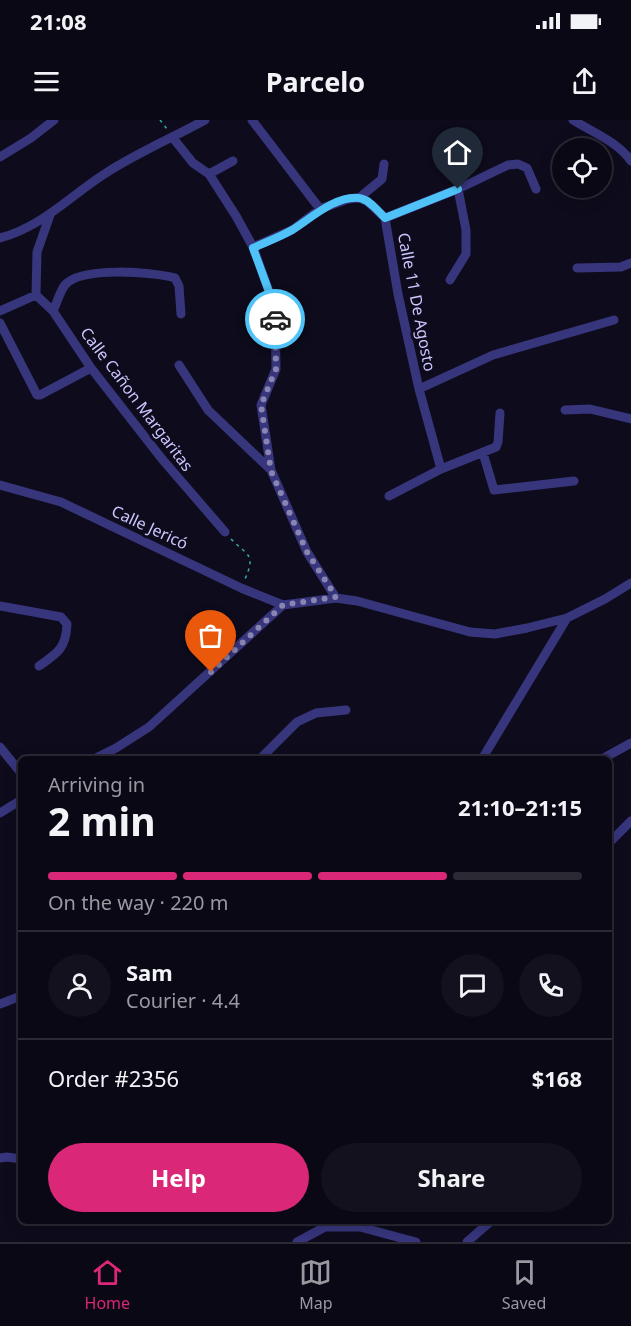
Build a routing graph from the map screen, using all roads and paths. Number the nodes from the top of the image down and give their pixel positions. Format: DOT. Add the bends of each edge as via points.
graph roads {
  1 [pos="54,120"];
  2 [pos="205,120"];
  3 [pos="252,120"];
  4 [pos="573,120"];
  5 [pos="173,138"];
  6 [pos="0,157"];
  7 [pos="233,161"];
  8 [pos="631,161"];
  9 [pos="384,164"];
  10 [pos="209,174"];
  11 [pos="458,189"];
  12 [pos="536,189"];
  13 [pos="359,198"];
  14 [pos="320,209"];
  15 [pos="50,215"];
  16 [pos="385,218"];
  17 [pos="0,238"];
  18 [pos="253,248"];
  19 [pos="631,263"];
  20 [pos="577,268"];
  21 [pos="450,280"];
  22 [pos="36,295"];
  23 [pos="53,310"];
  24 [pos="0,311"];
  25 [pos="181,314"];
  26 [pos="614,320"];
  27 [pos="0,323"];
  28 [pos="179,365"];
  29 [pos="91,368"];
  30 [pos="419,389"];
  31 [pos="565,410"];
  32 [pos="500,413"];
  33 [pos="631,419"];
  34 [pos="483,453"];
  35 [pos="441,469"];
  36 [pos="271,471"];
  37 [pos="574,481"];
  38 [pos="0,485"];
  39 [pos="389,496"];
  40 [pos="225,532"];
  41 [pos="631,583"];
  42 [pos="241,588"];
  43 [pos="336,597"];
  44 [pos="283,605"];
  45 [pos="0,606"];
  46 [pos="567,618"];
  47 [pos="39,666"];
  48 [pos="346,710"];
  49 [pos="631,743"];
  50 [pos="0,747"];
  51 [pos="100,756"];
  52 [pos="263,756"];
  53 [pos="484,756"];
  54 [pos="608,756"];
  55 [pos="18,769"];
  56 [pos="18,802"];
  57 [pos="0,813"];
  58 [pos="631,821"];
  59 [pos="612,840"];
  60 [pos="18,997"];
  61 [pos="0,1004"];
  62 [pos="0,1158"];
  63 [pos="18,1159"];
  64 [pos="488,1224"];
  65 [pos="297,1242"];
  66 [pos="416,1242"];
  67 [pos="467,1242"];
  1 -- 6 [label="street"];
  2 -- 5 [label="street"];
  3 -- 14 [label="street"];
  4 -- 8 [label="street" via="626,153"];
  5 -- 10 [label="street"];
  5 -- 15 [label="street" via="106,173"];
  7 -- 10 [label="street"];
  9 -- 13 [label="street" via="382,179"];
  10 -- 18 [label="street"];
  11 -- 12 [label="street" via="518,164 527,168"];
  11 -- 16 [label="street"];
  11 -- 21 [label="street" via="466,254"];
  13 -- 14 [label="street"];
  13 -- 16 [label="street, Calle 11 De Agosto"];
  14 -- 18 [label="street" via="292,231"];
  15 -- 17 [label="street"];
  15 -- 22 [label="street" via="37,252"];
  16 -- 30 [label="street, Calle 11 De Agosto"];
  18 -- 36 [label="street" via="275,308 276,369 261,405"];
  19 -- 20 [label="street" via="621,267"];
  22 -- 23 [label="street, Calle Cañon Margaritas"];
  22 -- 24 [label="street"];
  23 -- 25 [label="street" via="66,284 80,275 101,271 175,278"];
  23 -- 29 [label="street, Calle Cañon Margaritas"];
  26 -- 30 [label="street" via="493,355"];
  27 -- 29 [label="street" via="37,395"];
  28 -- 36 [label="street" via="208,410"];
  29 -- 40 [label="street, Calle Cañon Margaritas"];
  30 -- 35 [label="street, Calle 11 De Agosto"];
  31 -- 33 [label="street" via="590,409"];
  32 -- 34 [label="street" via="496,447"];
  34 -- 35 [label="street"];
  34 -- 37 [label="street" via="494,490"];
  35 -- 39 [label="street"];
  36 -- 43 [label="street" via="307,552"];
  38 -- 42 [label="street, Calle Jericó" via="62,502"];
  40 -- 42 [label="path" via="251,561"];
  41 -- 46 [label="street"];
  42 -- 44 [label="street, Calle Jericó"];
  43 -- 44 [label="street"];
  43 -- 46 [label="street" via="470,632 495,634"];
  44 -- 51 [label="street" via="149,727"];
  45 -- 47 [label="street" via="61,617 68,624 67,639 58,653"];
  46 -- 53 [label="street"];
  48 -- 52 [label="street" via="316,713 297,722"];
  49 -- 54 [label="street"];
  50 -- 55 [label="street"];
  56 -- 57 [label="street"];
  58 -- 59 [label="street"];
  60 -- 61 [label="street"];
  62 -- 63 [label="street"];
  64 -- 67 [label="street"];
  65 -- 66 [label="street" via="325,1227 360,1227"];
}
